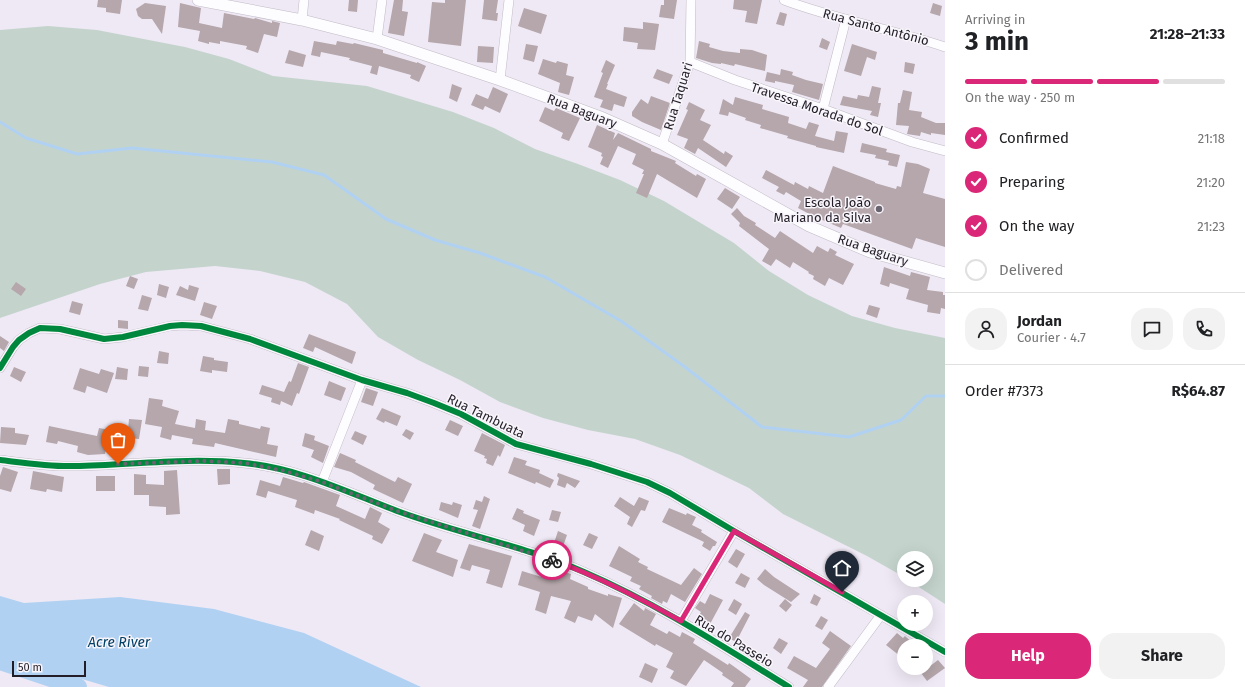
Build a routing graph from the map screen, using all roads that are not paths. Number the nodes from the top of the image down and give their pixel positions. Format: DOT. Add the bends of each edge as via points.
graph roads {
  1 [pos="198,0"];
  2 [pos="304,0"];
  3 [pos="382,0"];
  4 [pos="509,0"];
  5 [pos="691,0"];
  6 [pos="784,0"];
  7 [pos="846,19"];
  8 [pos="302,20"];
  9 [pos="377,39"];
  10 [pos="945,47"];
  11 [pos="690,62"];
  12 [pos="500,80"];
  13 [pos="823,109"];
  14 [pos="662,144"];
  15 [pos="945,151"];
  16 [pos="945,273"];
  17 [pos="0,368"];
  18 [pos="362,380"];
  19 [pos="0,460"];
  20 [pos="322,482"];
  21 [pos="734,531"];
  22 [pos="881,615"];
  23 [pos="681,621"];
  24 [pos="945,652"];
  25 [pos="789,687"];
  26 [pos="828,687"];
  1 -- 8 [label="street, Rua Baguary"];
  2 -- 8 [label="street"];
  3 -- 9 [label="street"];
  4 -- 12 [label="street"];
  5 -- 11 [label="street, Rua Taquari"];
  6 -- 7 [label="street, Rua Santo Antônio"];
  7 -- 10 [label="street, Rua Santo Antônio"];
  7 -- 13 [label="street"];
  8 -- 9 [label="street, Rua Baguary"];
  9 -- 12 [label="street, Rua Baguary"];
  11 -- 13 [label="street, Travessa Morada do Sol"];
  11 -- 14 [label="street, Rua Taquari"];
  12 -- 14 [label="street, Rua Baguary" via="603,118"];
  13 -- 15 [label="street, Travessa Morada do Sol" via="912,142"];
  14 -- 16 [label="street, Rua Baguary" via="809,226 870,252"];
  17 -- 18 [label="street, Rua Tambuata" via="19,340 40,328 60,329 104,339 186,325 201,326 250,339"];
  18 -- 20 [label="street"];
  18 -- 21 [label="street, Rua Tambuata" via="407,393 461,414 516,444 621,472 647,482"];
  19 -- 20 [label="street, Rua do Passeio" via="73,466 202,461 245,463"];
  20 -- 23 [label="street, Rua do Passeio" via="400,512 583,571"];
  21 -- 22 [label="street, Rua Tambuata"];
  21 -- 23 [label="street"];
  22 -- 24 [label="street, Rua Tambuata"];
  22 -- 26 [label="street"];
  23 -- 25 [label="street, Rua do Passeio"];
}
